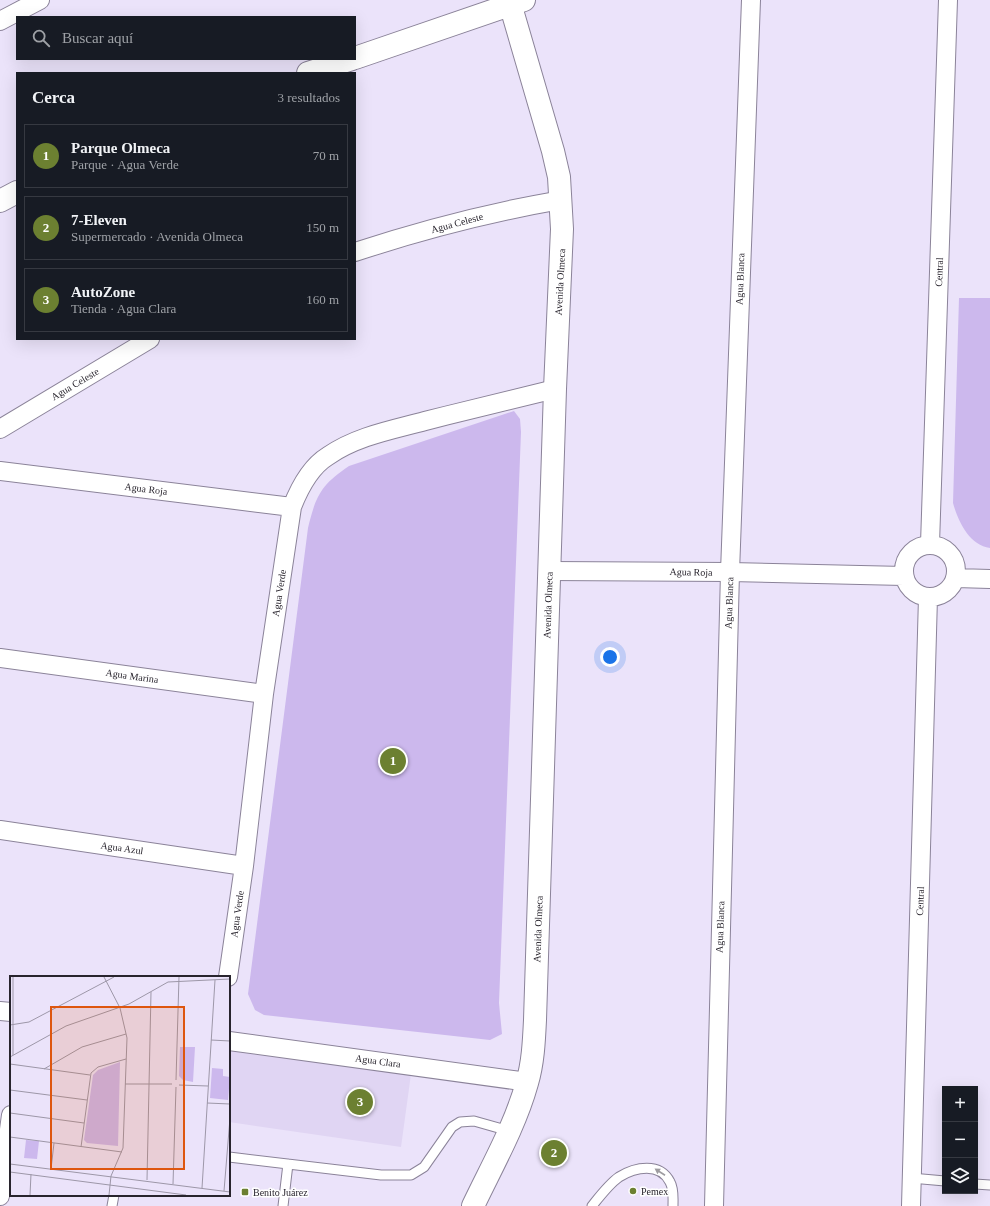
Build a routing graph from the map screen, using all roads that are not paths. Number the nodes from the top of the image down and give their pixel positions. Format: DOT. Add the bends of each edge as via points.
graph roads {
  1 [pos="40,0"];
  2 [pos="751,0"];
  3 [pos="948,0"];
  4 [pos="515,2"];
  5 [pos="0,21"];
  6 [pos="356,58"];
  7 [pos="349,60"];
  8 [pos="311,72"];
  9 [pos="16,193"];
  10 [pos="561,200"];
  11 [pos="0,201"];
  12 [pos="356,252"];
  13 [pos="148,340"];
  14 [pos="554,389"];
  15 [pos="0,429"];
  16 [pos="0,470"];
  17 [pos="292,507"];
  18 [pos="930,544"];
  19 [pos="549,571"];
  20 [pos="730,572"];
  21 [pos="904,576"];
  22 [pos="956,578"];
  23 [pos="990,579"];
  24 [pos="928,597"];
  25 [pos="0,658"];
  26 [pos="264,694"];
  27 [pos="0,830"];
  28 [pos="244,866"];
  29 [pos="228,976"];
  30 [pos="0,1011"];
  31 [pos="10,1012"];
  32 [pos="230,1041"];
  33 [pos="528,1082"];
  34 [pos="509,1131"];
  35 [pos="10,1132"];
  36 [pos="9,1148"];
  37 [pos="230,1157"];
  38 [pos="288,1164"];
  39 [pos="911,1178"];
  40 [pos="942,1181"];
  41 [pos="978,1184"];
  42 [pos="990,1186"];
  43 [pos="0,1196"];
  44 [pos="114,1196"];
  45 [pos="112,1206"];
  46 [pos="283,1206"];
  47 [pos="473,1206"];
  48 [pos="592,1206"];
  49 [pos="673,1206"];
  50 [pos="714,1206"];
  51 [pos="911,1206"];
  1 -- 5 [label="street"];
  2 -- 20 [label="street, Agua Blanca"];
  3 -- 18 [label="street, Central"];
  4 -- 6 [label="street"];
  4 -- 10 [label="street, Avenida Olmeca" via="553,151"];
  7 -- 8 [label="street"];
  9 -- 11 [label="street"];
  10 -- 12 [label="street, Agua Celeste" via="490,214"];
  10 -- 14 [label="street, Avenida Olmeca" via="561,278"];
  13 -- 15 [label="street, Agua Celeste"];
  14 -- 17 [label="street, Agua Verde" via="380,433 349,444 326,456 310,474"];
  14 -- 19 [label="street, Avenida Olmeca"];
  16 -- 17 [label="street, Agua Roja"];
  17 -- 26 [label="street, Agua Verde"];
  18 -- 21 [label="street" via="912,551 904,562"];
  18 -- 22 [label="street" via="948,551 954,559"];
  19 -- 20 [label="street, Agua Roja"];
  19 -- 33 [label="street, Avenida Olmeca" via="535,1020"];
  20 -- 21 [label="street, Agua Roja"];
  20 -- 50 [label="street, Agua Blanca"];
  21 -- 24 [label="street" via="915,593"];
  22 -- 23 [label="street"];
  22 -- 24 [label="street" via="945,592"];
  24 -- 39 [label="street, Central"];
  25 -- 26 [label="street, Agua Marina"];
  26 -- 28 [label="street, Agua Verde"];
  27 -- 28 [label="street, Agua Azul"];
  28 -- 29 [label="street, Agua Verde"];
  30 -- 31 [label="street"];
  32 -- 33 [label="street, Agua Clara"];
  33 -- 34 [label="street, Avenida Olmeca"];
  34 -- 38 [label="lane" via="474,1121 460,1122 452,1127 424,1167 411,1175 381,1175"];
  34 -- 47 [label="street, Avenida Olmeca"];
  35 -- 36 [label="street"];
  36 -- 43 [label="street"];
  37 -- 38 [label="lane"];
  38 -- 46 [label="lane"];
  39 -- 40 [label="lane"];
  39 -- 51 [label="street, Central"];
  41 -- 42 [label="lane"];
  44 -- 45 [label="lane"];
  49 -- 48 [label="lane, one-way" via="671,1182 655,1168 644,1167 629,1171 618,1178"];
}
